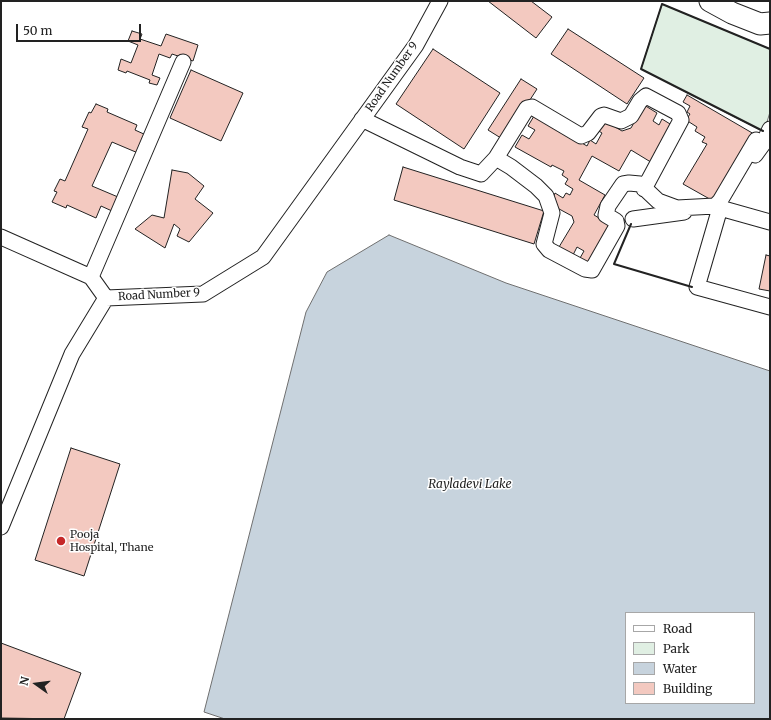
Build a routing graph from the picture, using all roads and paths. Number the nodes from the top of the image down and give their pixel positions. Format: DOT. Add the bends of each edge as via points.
graph roads {
  1 [pos="440,1"];
  2 [pos="710,1"];
  3 [pos="770,23"];
  4 [pos="183,62"];
  5 [pos="362,119"];
  6 [pos="770,129"];
  7 [pos="763,143"];
  8 [pos="496,158"];
  9 [pos="644,189"];
  10 [pos="720,208"];
  11 [pos="633,218"];
  12 [pos="770,222"];
  13 [pos="1,237"];
  14 [pos="91,277"];
  15 [pos="106,298"];
  16 [pos="770,307"];
  17 [pos="1,527"];
  1 -- 5 [label="street, Road Number 9" via="416,45"];
  2 -- 3 [label="street" via="732,14 760,24"];
  4 -- 14 [label="street"];
  5 -- 8 [label="street" via="460,167 481,174"];
  5 -- 15 [label="street, Road Number 9" via="263,257 203,294"];
  6 -- 7 [label="street"];
  7 -- 9 [label="street" via="715,206 677,208 658,201"];
  7 -- 10 [label="street" via="738,175"];
  8 -- 9 [label="street" via="546,196 552,213 544,244 549,250 585,269 592,270 617,226 616,221 606,215 608,206 623,184 640,184"];
  8 -- 9 [label="street" via="527,108 532,107 581,136 588,133 601,116 621,121 631,116 646,96 678,113 681,120"];
  10 -- 11 [label="street"];
  10 -- 12 [label="street"];
  10 -- 16 [label="street" via="697,287"];
  13 -- 14 [label="street"];
  14 -- 15 [label="street"];
  15 -- 17 [label="street, Road Number 9" via="72,354"];
}
